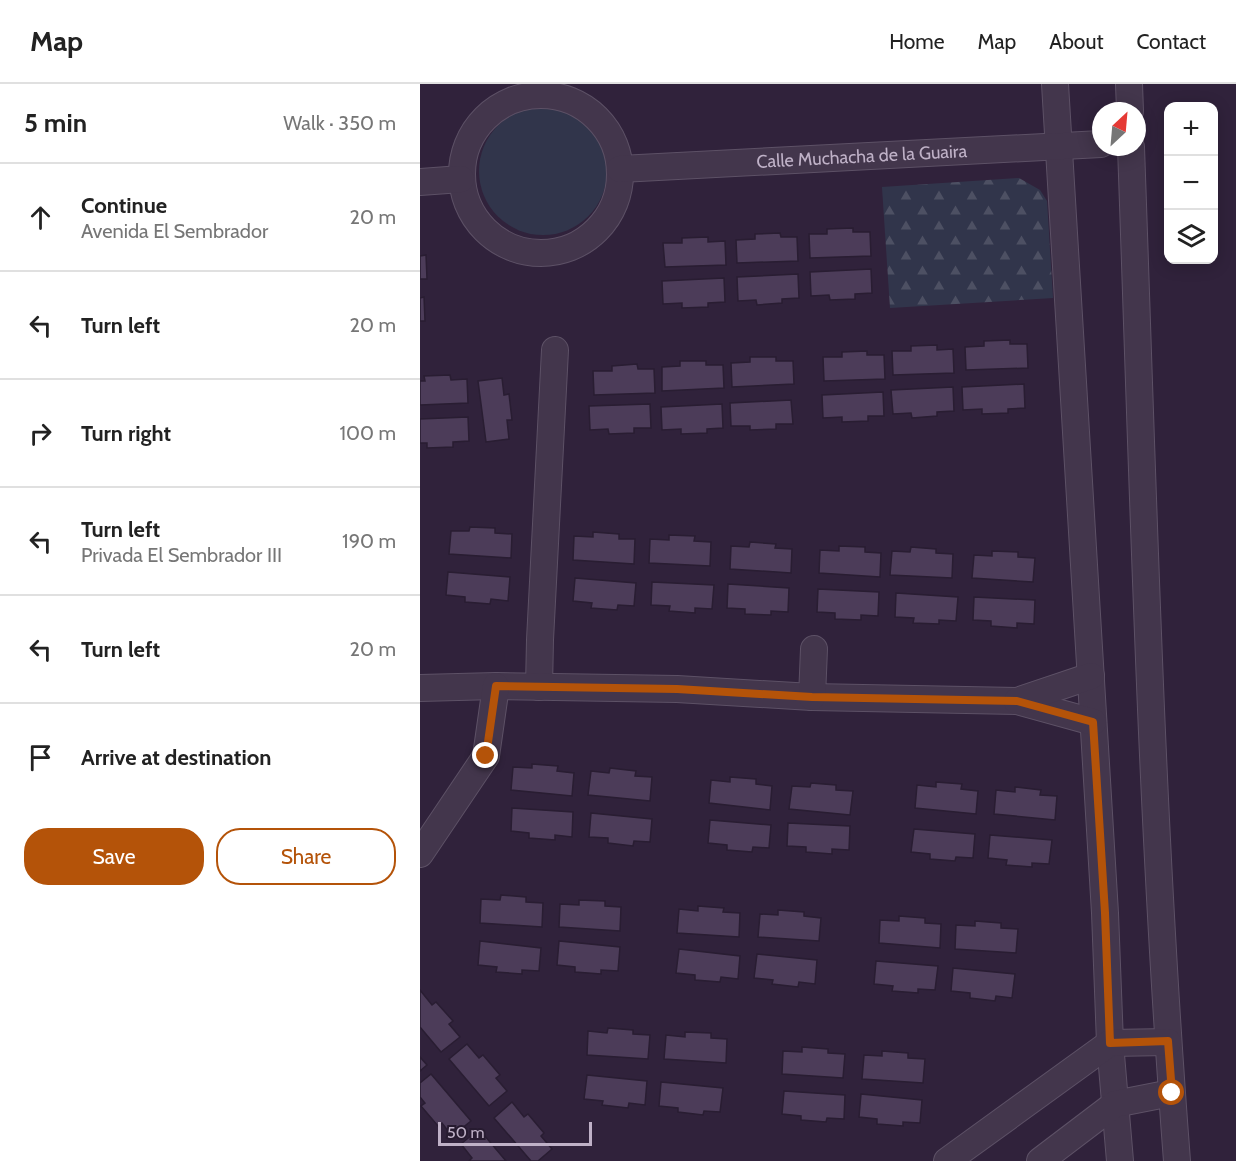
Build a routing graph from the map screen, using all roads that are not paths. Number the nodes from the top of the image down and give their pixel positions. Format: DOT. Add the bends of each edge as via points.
graph roads {
  1 [pos="1055,84"];
  2 [pos="1129,84"];
  3 [pos="1130,102"];
  4 [pos="1092,145"];
  5 [pos="1058,147"];
  6 [pos="1131,156"];
  7 [pos="620,169"];
  8 [pos="461,179"];
  9 [pos="420,182"];
  10 [pos="555,350"];
  11 [pos="814,649"];
  12 [pos="1090,676"];
  13 [pos="496,686"];
  14 [pos="539,687"];
  15 [pos="420,688"];
  16 [pos="812,697"];
  17 [pos="1017,701"];
  18 [pos="1093,722"];
  19 [pos="420,854"];
  20 [pos="1168,1041"];
  21 [pos="1110,1043"];
  22 [pos="1172,1093"];
  23 [pos="1115,1104"];
  24 [pos="947,1161"];
  25 [pos="1040,1161"];
  26 [pos="1120,1161"];
  27 [pos="1177,1161"];
  1 -- 5 [label="street"];
  2 -- 3 [label="street"];
  4 -- 5 [label="street, Calle Muchacha de la Guaira"];
  5 -- 7 [label="street, Calle Muchacha de la Guaira"];
  5 -- 12 [label="street"];
  6 -- 20 [label="street"];
  7 -- 8 [label="street" via="614,142 598,119 576,103 549,95 522,97 496,108 476,127 464,152"];
  7 -- 8 [label="street" via="618,194 598,229 571,248 546,254 521,251 498,241 480,225 467,203"];
  8 -- 9 [label="street"];
  10 -- 14 [label="street"];
  11 -- 16 [label="street"];
  12 -- 17 [label="street"];
  12 -- 18 [label="street"];
  13 -- 14 [label="street"];
  13 -- 15 [label="street"];
  13 -- 19 [label="street" via="486,756"];
  14 -- 16 [label="street" via="677,689"];
  16 -- 17 [label="street"];
  17 -- 18 [label="street"];
  18 -- 21 [label="street"];
  20 -- 21 [label="street"];
  20 -- 22 [label="street"];
  21 -- 23 [label="street"];
  21 -- 24 [label="street"];
  22 -- 23 [label="street"];
  22 -- 27 [label="street"];
  23 -- 25 [label="street"];
  23 -- 26 [label="street"];
}
